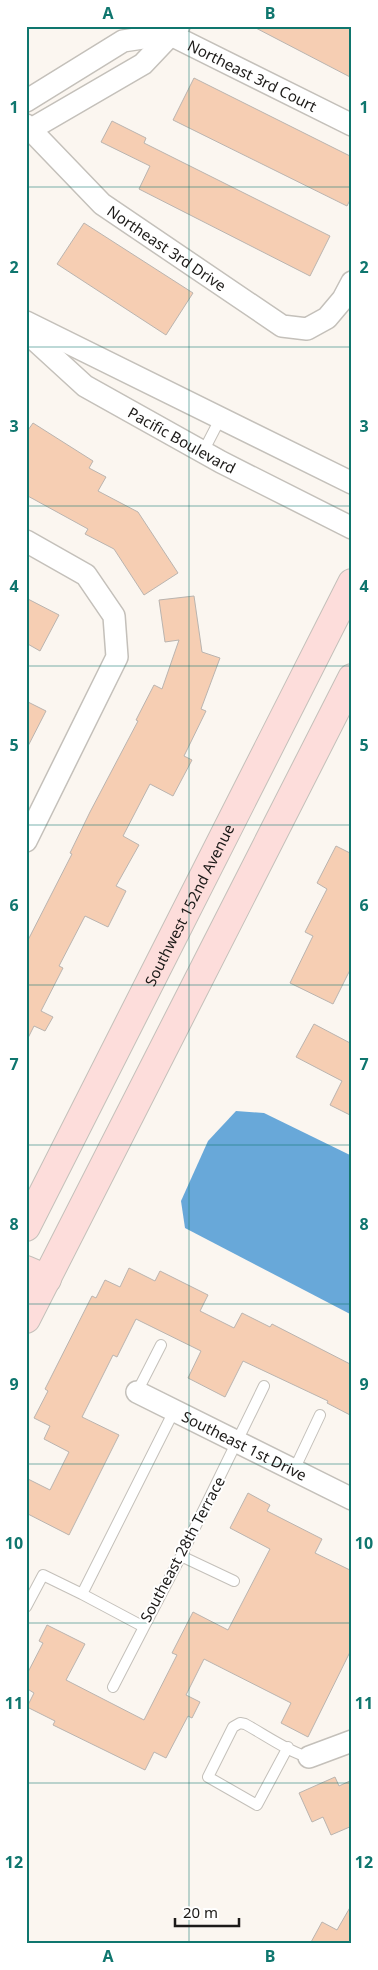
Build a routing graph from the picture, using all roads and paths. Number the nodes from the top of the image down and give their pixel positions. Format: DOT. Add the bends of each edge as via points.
graph roads {
  1 [pos="167,29"];
  2 [pos="26,101"];
  3 [pos="352,125"];
  4 [pos="28,129"];
  5 [pos="352,282"];
  6 [pos="26,322"];
  7 [pos="26,332"];
  8 [pos="220,419"];
  9 [pos="203,452"];
  10 [pos="352,483"];
  11 [pos="352,528"];
  12 [pos="26,541"];
  13 [pos="352,584"];
  14 [pos="352,678"];
  15 [pos="26,841"];
  16 [pos="26,1227"];
  17 [pos="37,1274"];
  18 [pos="26,1319"];
  19 [pos="161,1345"];
  20 [pos="264,1386"];
  21 [pos="137,1392"];
  22 [pos="174,1411"];
  23 [pos="320,1415"];
  24 [pos="237,1442"];
  25 [pos="294,1470"];
  26 [pos="352,1499"];
  27 [pos="181,1556"];
  28 [pos="234,1582"];
  29 [pos="82,1594"];
  30 [pos="26,1607"];
  31 [pos="144,1627"];
  32 [pos="113,1687"];
  33 [pos="350,1740"];
  34 [pos="288,1747"];
  35 [pos="309,1757"];
  1 -- 2 [label="street" via="123,41"];
  1 -- 3 [label="street, Northeast 3rd Court"];
  1 -- 4 [label="street" via="143,64"];
  4 -- 5 [label="street, Northeast 3rd Drive" via="102,204 282,326 307,329 327,318"];
  6 -- 8 [label="street"];
  7 -- 9 [label="street, Pacific Boulevard" via="85,386"];
  8 -- 9 [label="lane"];
  8 -- 10 [label="street"];
  9 -- 11 [label="street, Pacific Boulevard"];
  12 -- 15 [label="street" via="86,575 114,616 117,657"];
  13 -- 16 [label="street, Southwest 152nd Avenue"];
  14 -- 17 [label="street"];
  17 -- 18 [label="street"];
  19 -- 21 [label="lane"];
  20 -- 24 [label="lane, Southeast 28th Terrace"];
  21 -- 22 [label="street, Southeast 1st Drive"];
  22 -- 24 [label="street, Southeast 1st Drive"];
  22 -- 29 [label="lane"];
  23 -- 25 [label="lane"];
  24 -- 25 [label="street, Southeast 1st Drive"];
  24 -- 27 [label="lane, Southeast 28th Terrace"];
  25 -- 26 [label="street, Southeast 1st Drive"];
  27 -- 28 [label="lane"];
  27 -- 31 [label="lane, Southeast 28th Terrace"];
  29 -- 30 [label="lane, Southeast 28th Terrace" via="43,1574"];
  29 -- 31 [label="lane, Southeast 28th Terrace"];
  31 -- 32 [label="lane"];
  33 -- 35 [label="street"];
  34 -- 34 [label="lane" via="245,1724 236,1724 208,1777 257,1805"];
  34 -- 35 [label="lane"];
}
